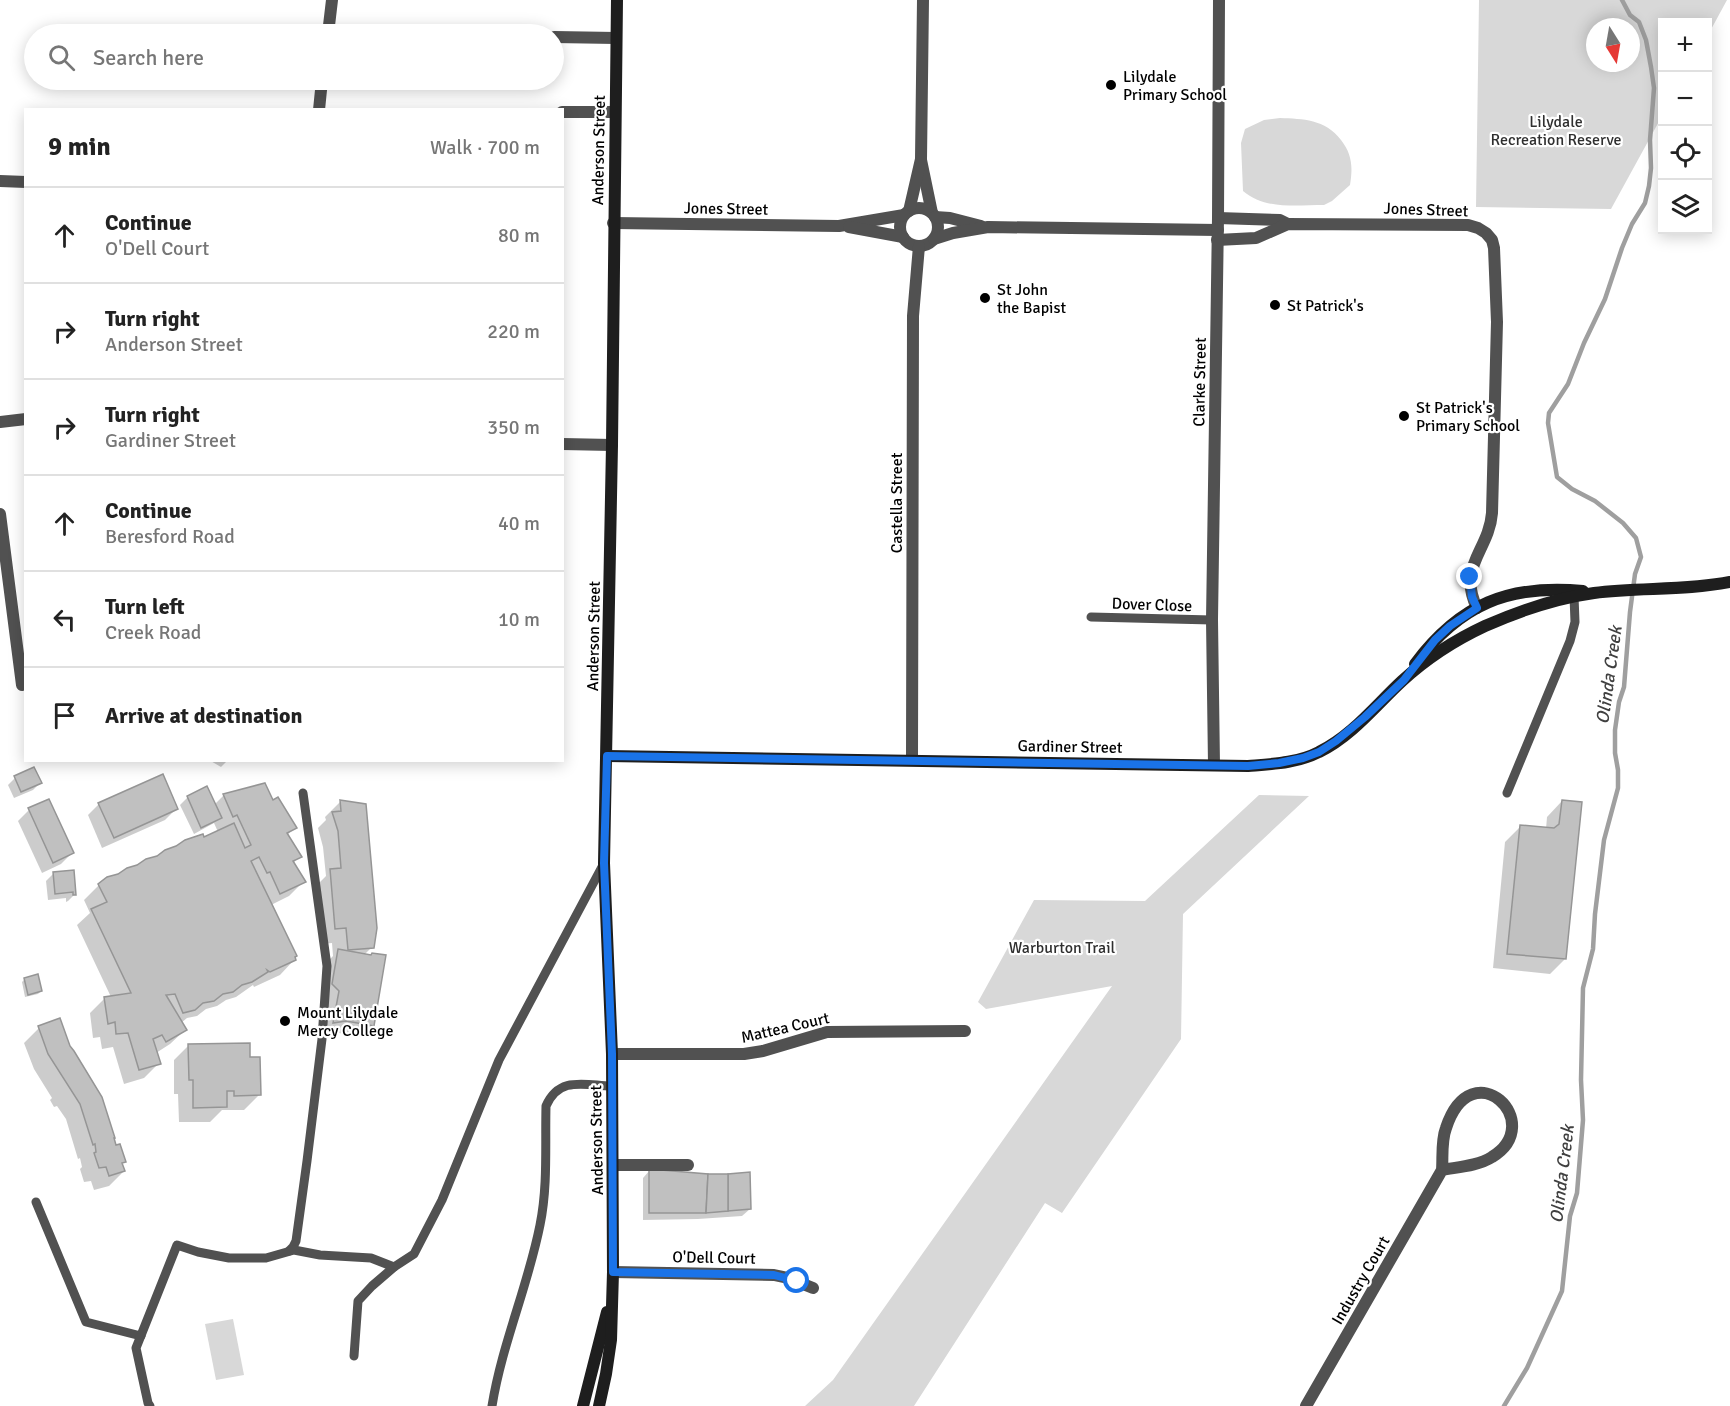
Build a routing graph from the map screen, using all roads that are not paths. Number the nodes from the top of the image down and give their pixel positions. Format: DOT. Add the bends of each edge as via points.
graph roads {
  1 [pos="332,0"];
  2 [pos="617,0"];
  3 [pos="923,0"];
  4 [pos="1219,0"];
  5 [pos="329,24"];
  6 [pos="564,37"];
  7 [pos="616,38"];
  8 [pos="321,90"];
  9 [pos="319,108"];
  10 [pos="564,112"];
  11 [pos="615,112"];
  12 [pos="921,159"];
  13 [pos="0,181"];
  14 [pos="24,182"];
  15 [pos="907,213"];
  16 [pos="934,215"];
  17 [pos="613,224"];
  18 [pos="1288,224"];
  19 [pos="839,226"];
  20 [pos="988,227"];
  21 [pos="1218,229"];
  22 [pos="903,237"];
  23 [pos="934,239"];
  24 [pos="919,246"];
  25 [pos="24,419"];
  26 [pos="0,422"];
  27 [pos="564,444"];
  28 [pos="612,445"];
  29 [pos="0,514"];
  30 [pos="1730,582"];
  31 [pos="1707,587"];
  32 [pos="1730,590"];
  33 [pos="1605,592"];
  34 [pos="1574,596"];
  35 [pos="1477,608"];
  36 [pos="1091,617"];
  37 [pos="1212,620"];
  38 [pos="1404,680"];
  39 [pos="24,685"];
  40 [pos="607,756"];
  41 [pos="912,760"];
  42 [pos="1214,765"];
  43 [pos="303,793"];
  44 [pos="1507,793"];
  45 [pos="604,863"];
  46 [pos="965,1031"];
  47 [pos="612,1054"];
  48 [pos="611,1086"];
  49 [pos="613,1165"];
  50 [pos="688,1166"];
  51 [pos="1442,1170"];
  52 [pos="36,1202"];
  53 [pos="289,1251"];
  54 [pos="394,1268"];
  55 [pos="613,1272"];
  56 [pos="813,1288"];
  57 [pos="141,1336"];
  58 [pos="354,1356"];
  59 [pos="150,1406"];
  60 [pos="492,1406"];
  61 [pos="583,1406"];
  62 [pos="599,1406"];
  63 [pos="1306,1406"];
  1 -- 5 [label="street"];
  2 -- 7 [label="main road, Anderson Street"];
  3 -- 12 [label="street"];
  4 -- 21 [label="street, Clarke Street"];
  6 -- 7 [label="street"];
  7 -- 11 [label="main road, Anderson Street"];
  8 -- 9 [label="street"];
  10 -- 11 [label="street"];
  11 -- 17 [label="main road, Anderson Street"];
  12 -- 15 [label="street"];
  12 -- 16 [label="street"];
  13 -- 14 [label="street"];
  15 -- 16 [label="street" via="921,208"];
  15 -- 19 [label="street, Jones Street"];
  15 -- 22 [label="street" via="900,226"];
  16 -- 20 [label="street, Jones Street"];
  16 -- 23 [label="street" via="938,228"];
  17 -- 19 [label="street, Jones Street"];
  17 -- 28 [label="main road, Anderson Street"];
  18 -- 21 [label="street, Jones Street" via="1280,220"];
  18 -- 21 [label="street, Jones Street" via="1256,238"];
  18 -- 35 [label="street, Jones Street" via="1468,225 1492,240 1497,334 1492,518 1470,577"];
  19 -- 22 [label="street, Jones Street"];
  20 -- 21 [label="street, Jones Street"];
  20 -- 23 [label="street, Jones Street"];
  21 -- 37 [label="street, Clarke Street"];
  22 -- 24 [label="street"];
  23 -- 24 [label="street"];
  24 -- 41 [label="street, Castella Street" via="914,316"];
  25 -- 26 [label="street"];
  27 -- 28 [label="street"];
  28 -- 40 [label="main road, Anderson Street"];
  29 -- 39 [label="street"];
  30 -- 31 [label="main road"];
  31 -- 32 [label="main road"];
  31 -- 33 [label="main road"];
  33 -- 34 [label="main road, Gardiner Street"];
  33 -- 35 [label="main road" via="1539,590 1503,596"];
  34 -- 38 [label="main road, Gardiner Street" via="1486,625 1442,649"];
  34 -- 44 [label="lane" via="1575,622 1570,641"];
  35 -- 38 [label="main road" via="1435,640"];
  36 -- 37 [label="lane, Dover Close"];
  37 -- 42 [label="street, Clarke Street"];
  38 -- 42 [label="main road, Gardiner Street" via="1357,724 1319,752 1279,763"];
  40 -- 41 [label="main road, Gardiner Street"];
  40 -- 45 [label="main road, Anderson Street"];
  41 -- 42 [label="main road, Gardiner Street"];
  43 -- 53 [label="lane" via="327,966 307,1161 296,1240"];
  45 -- 47 [label="main road, Anderson Street"];
  45 -- 54 [label="lane" via="499,1060 442,1200 414,1254"];
  46 -- 47 [label="street, Mattea Court" via="827,1032 744,1054"];
  47 -- 48 [label="main road, Anderson Street"];
  48 -- 49 [label="main road, Anderson Street"];
  48 -- 60 [label="lane" via="565,1086 556,1090 546,1106 540,1223 502,1356"];
  49 -- 50 [label="street"];
  49 -- 55 [label="main road, Anderson Street"];
  51 -- 51 [label="street, Industry Court" via="1445,1130 1460,1101 1475,1092 1487,1093 1504,1103 1513,1130 1506,1146 1491,1159"];
  51 -- 63 [label="street, Industry Court"];
  52 -- 57 [label="lane" via="86,1322"];
  53 -- 54 [label="lane" via="371,1257"];
  53 -- 57 [label="lane" via="266,1258 229,1258 177,1245"];
  54 -- 58 [label="lane" via="358,1301"];
  55 -- 56 [label="street, O'Dell Court" via="774,1275"];
  55 -- 61 [label="main road, Anderson Street"];
  55 -- 62 [label="main road, Anderson Street" via="611,1340"];
  57 -- 59 [label="lane" via="136,1348"];
}
